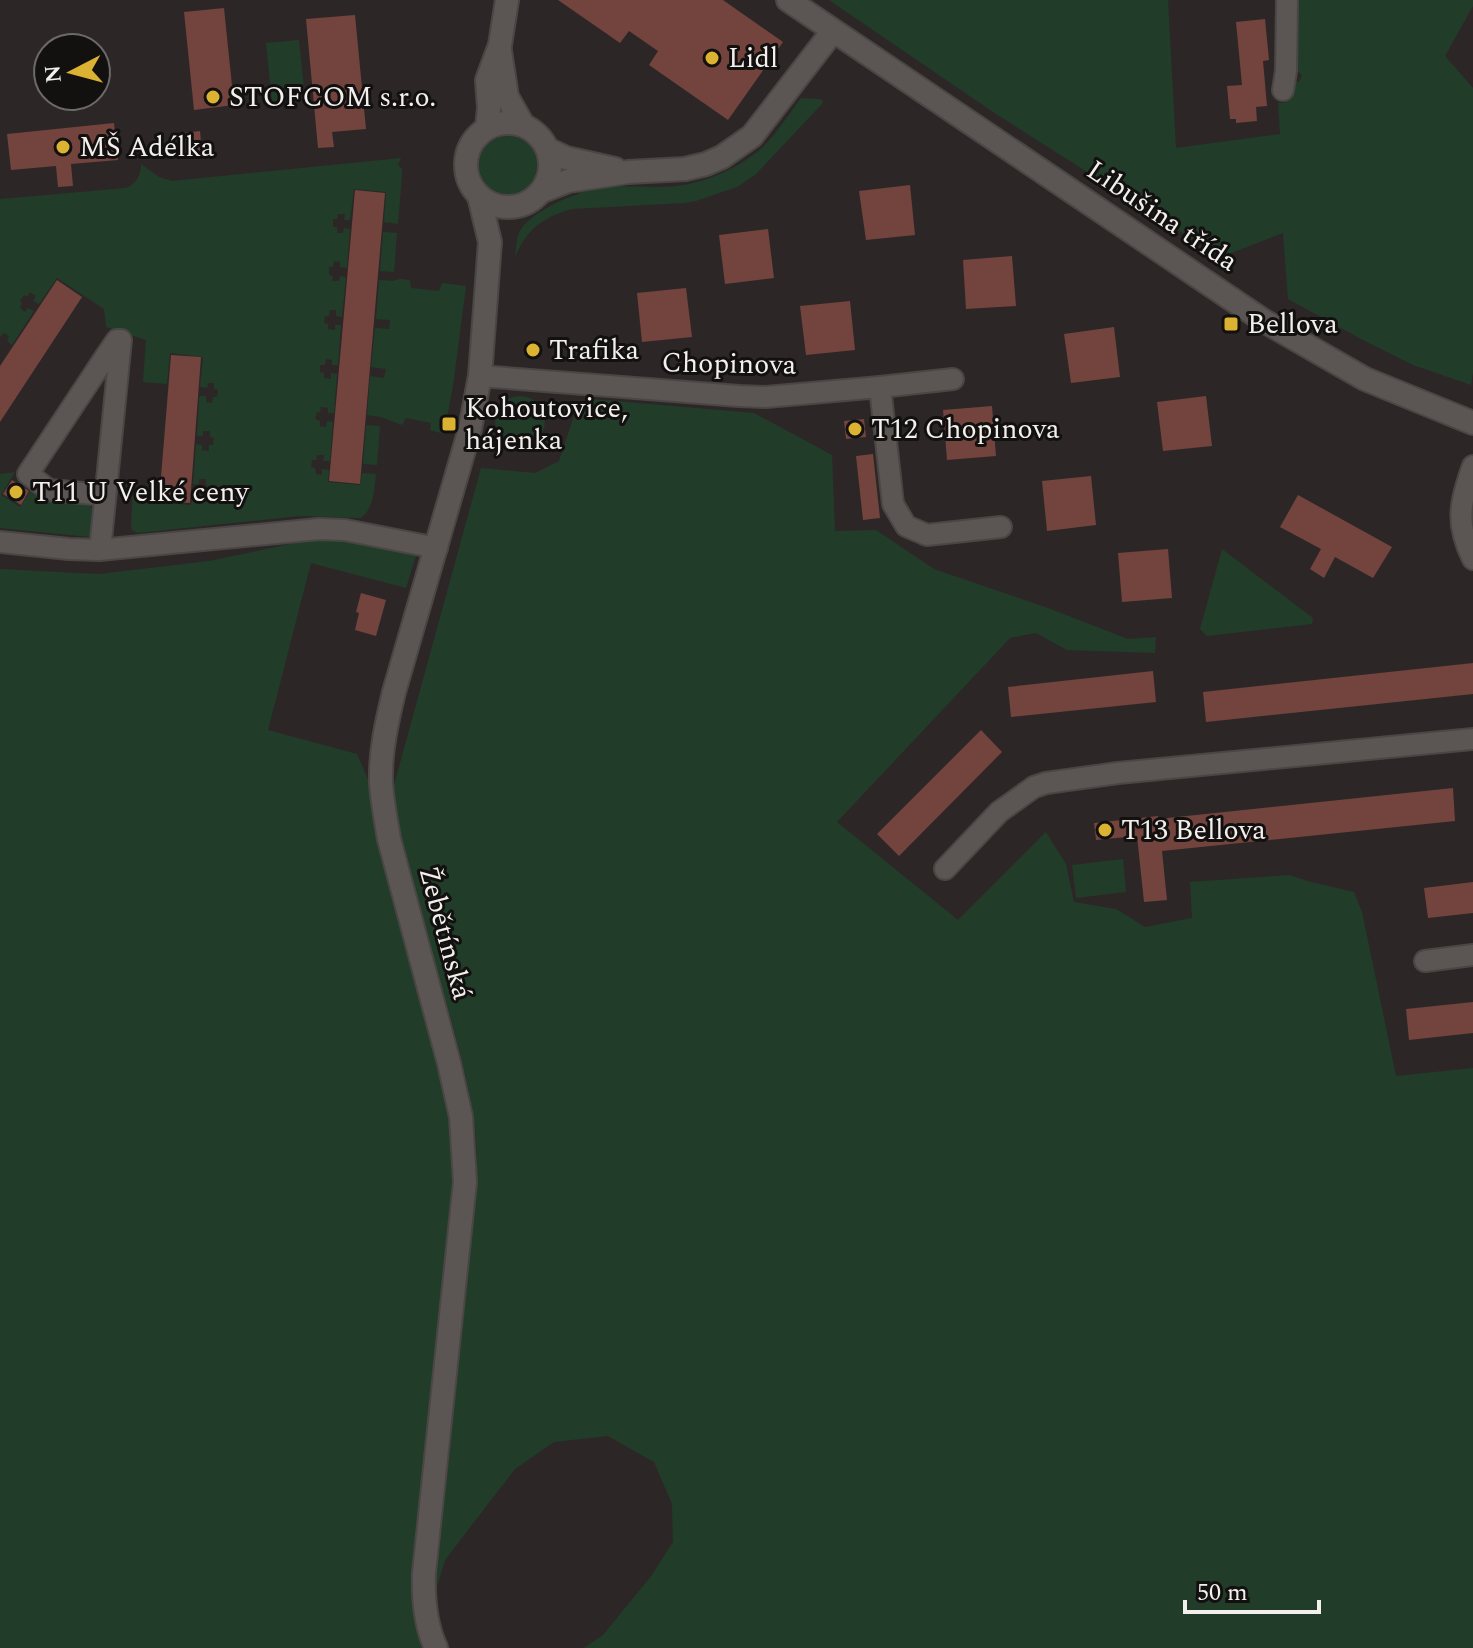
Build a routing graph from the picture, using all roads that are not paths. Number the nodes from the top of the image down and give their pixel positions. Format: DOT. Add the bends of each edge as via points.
graph roads {
  1 [pos="507,0"];
  2 [pos="788,0"];
  3 [pos="1287,0"];
  4 [pos="833,31"];
  5 [pos="500,45"];
  6 [pos="1283,90"];
  7 [pos="523,125"];
  8 [pos="487,128"];
  9 [pos="547,149"];
  10 [pos="628,172"];
  11 [pos="542,191"];
  12 [pos="479,196"];
  13 [pos="514,207"];
  14 [pos="490,242"];
  15 [pos="480,376"];
  16 [pos="953,379"];
  17 [pos="880,387"];
  18 [pos="1473,423"];
  19 [pos="1473,466"];
  20 [pos="105,495"];
  21 [pos="1001,527"];
  22 [pos="0,542"];
  23 [pos="437,548"];
  24 [pos="99,550"];
  25 [pos="1473,559"];
  26 [pos="1473,739"];
  27 [pos="945,869"];
  28 [pos="1473,955"];
  29 [pos="1425,961"];
  30 [pos="436,1648"];
  1 -- 5 [label="street"];
  2 -- 4 [label="street, Libušina třída"];
  3 -- 6 [label="street"];
  4 -- 10 [label="street" via="764,122 737,147 685,169"];
  4 -- 18 [label="street, Libušina třída" via="1264,321 1365,379"];
  5 -- 7 [label="street" via="507,97"];
  5 -- 8 [label="street" via="487,80"];
  7 -- 8 [label="street"];
  7 -- 9 [label="street" via="537,133"];
  8 -- 12 [label="street" via="471,144 466,161 468,178"];
  9 -- 10 [label="street"];
  9 -- 11 [label="street" via="551,169"];
  10 -- 11 [label="street" via="568,181"];
  11 -- 13 [label="street"];
  12 -- 13 [label="street" via="497,206"];
  12 -- 14 [label="street, Žebětínská"];
  13 -- 14 [label="street, Žebětínská"];
  14 -- 15 [label="street, Žebětínská"];
  15 -- 17 [label="street, Chopinova" via="766,397"];
  15 -- 23 [label="street, Žebětínská"];
  16 -- 17 [label="street, Chopinova"];
  17 -- 21 [label="street" via="893,504 906,526 927,535"];
  19 -- 25 [label="street" via="1460,516"];
  20 -- 20 [label="street" via="119,356 121,340 28,474 49,490"];
  20 -- 24 [label="street"];
  22 -- 24 [label="street"];
  23 -- 24 [label="street" via="319,529"];
  23 -- 30 [label="street, Žebětínská" via="394,692 381,781 389,839 449,1063 464,1145 465,1182 424,1573 427,1622"];
  26 -- 27 [label="street" via="1046,783 999,812"];
  28 -- 29 [label="street"];
}
